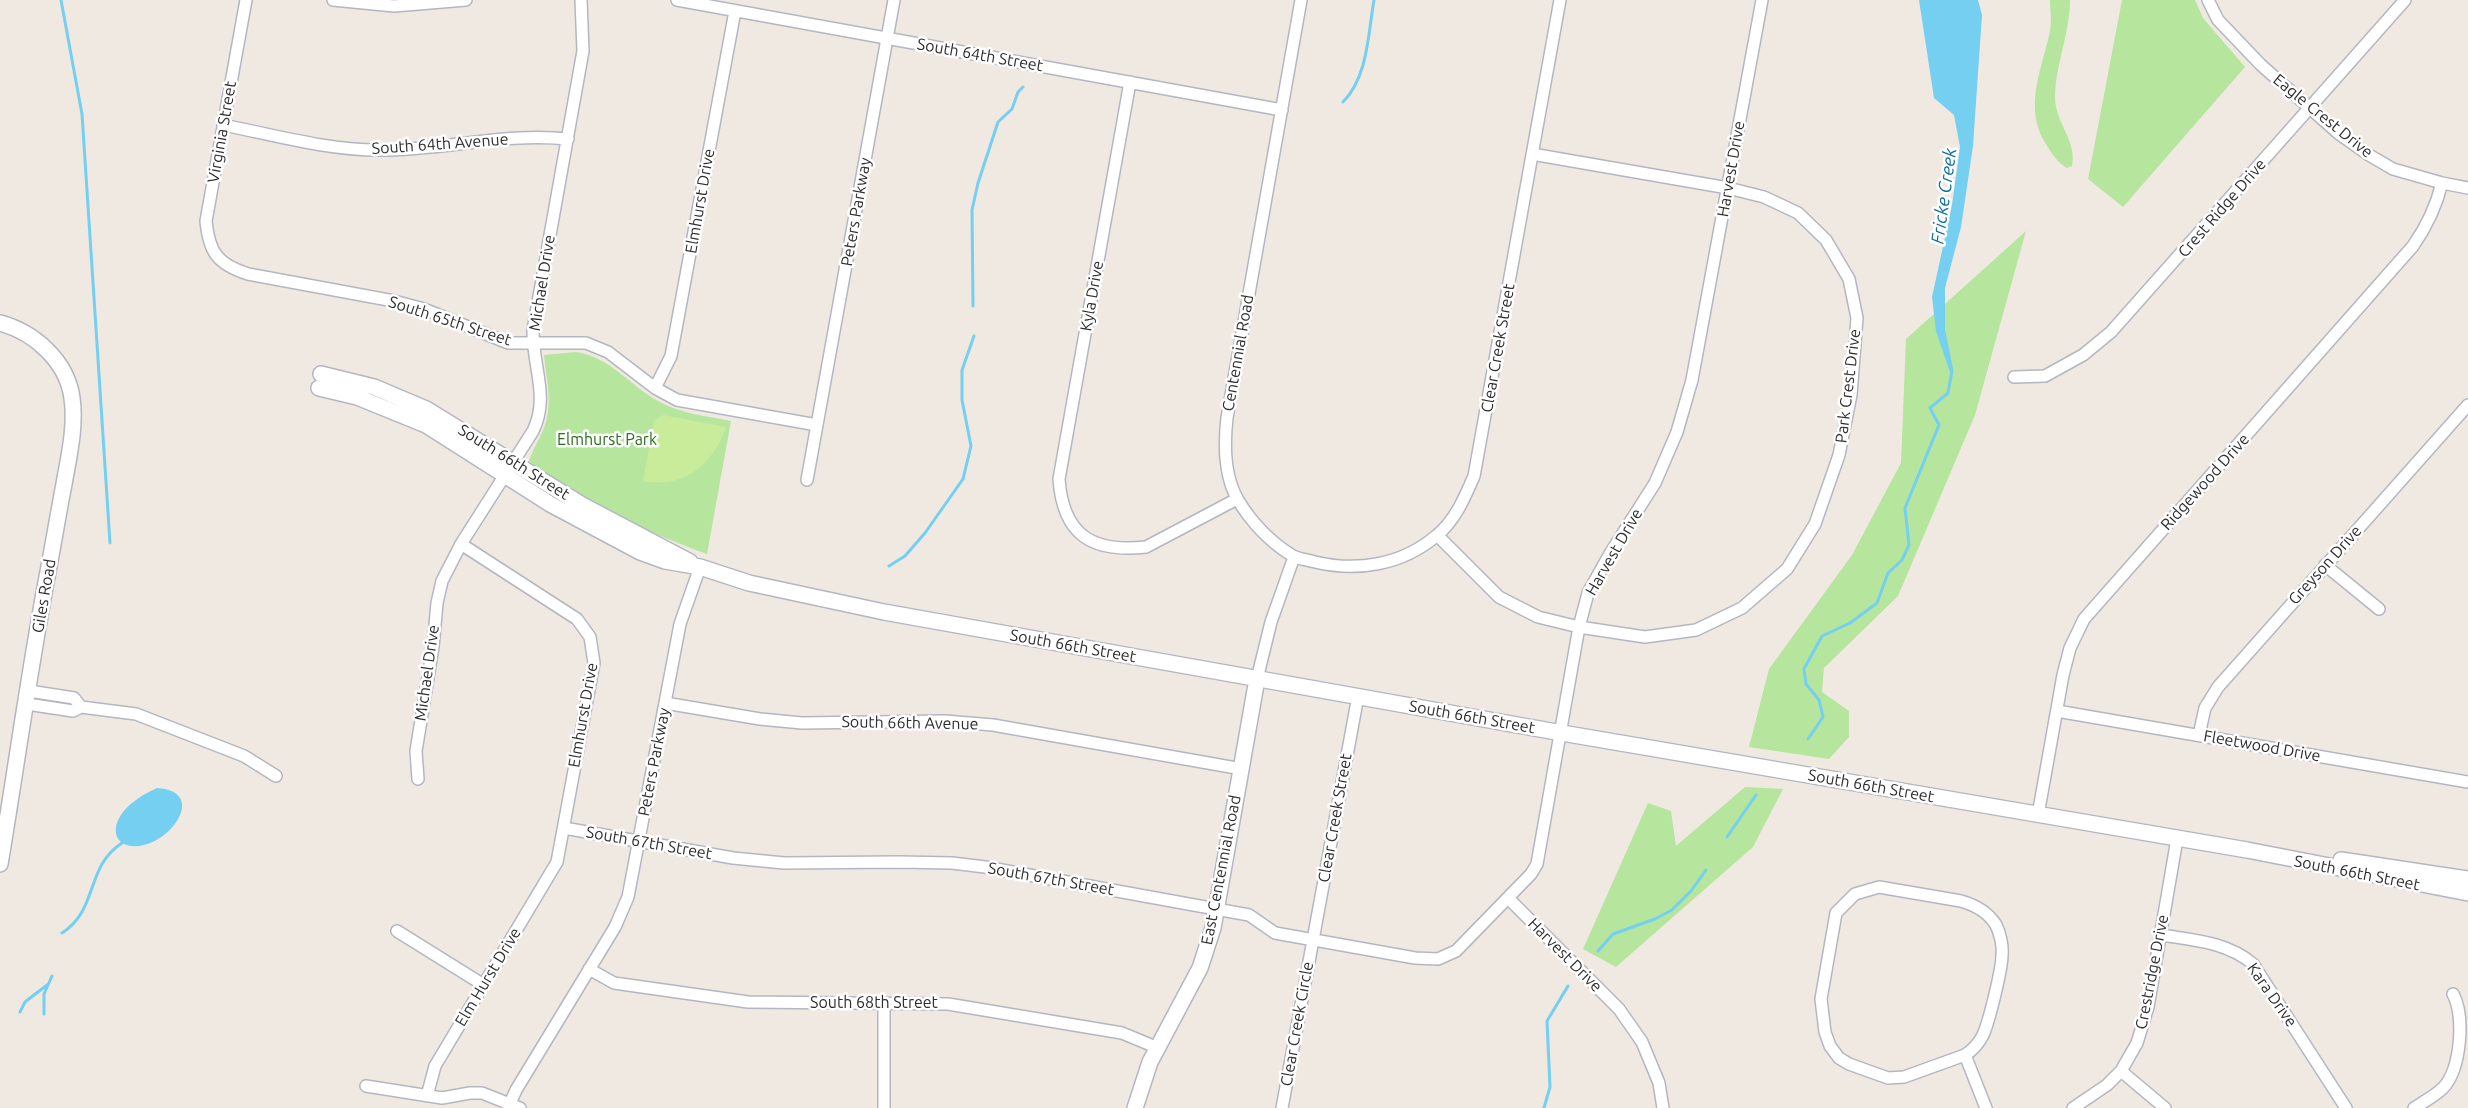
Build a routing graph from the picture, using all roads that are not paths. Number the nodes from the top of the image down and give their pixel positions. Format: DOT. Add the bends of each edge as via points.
graph roads {
  1 [pos="246,0"];
  2 [pos="333,0"];
  3 [pos="466,0"];
  4 [pos="580,0"];
  5 [pos="677,0"];
  6 [pos="894,0"];
  7 [pos="1301,0"];
  8 [pos="1560,0"];
  9 [pos="1762,0"];
  10 [pos="2208,0"];
  11 [pos="2405,0"];
  12 [pos="735,11"];
  13 [pos="887,38"];
  14 [pos="1130,82"];
  15 [pos="2310,109"];
  16 [pos="1282,110"];
  17 [pos="224,125"];
  18 [pos="568,139"];
  19 [pos="1532,154"];
  20 [pos="2442,183"];
  21 [pos="1728,188"];
  22 [pos="2468,188"];
  23 [pos="220,260"];
  24 [pos="0,323"];
  25 [pos="533,344"];
  26 [pos="2014,377"];
  27 [pos="320,381"];
  28 [pos="656,388"];
  29 [pos="2468,405"];
  30 [pos="817,425"];
  31 [pos="509,469"];
  32 [pos="807,480"];
  33 [pos="1237,498"];
  34 [pos="1438,536"];
  35 [pos="461,544"];
  36 [pos="1294,557"];
  37 [pos="2324,565"];
  38 [pos="700,567"];
  39 [pos="2379,609"];
  40 [pos="1579,627"];
  41 [pos="1257,679"];
  42 [pos="1358,696"];
  43 [pos="28,697"];
  44 [pos="666,703"];
  45 [pos="2057,711"];
  46 [pos="1562,733"];
  47 [pos="2199,734"];
  48 [pos="1242,769"];
  49 [pos="276,776"];
  50 [pos="418,779"];
  51 [pos="2468,782"];
  52 [pos="2038,815"];
  53 [pos="564,828"];
  54 [pos="2177,838"];
  55 [pos="639,842"];
  56 [pos="2247,850"];
  57 [pos="556,862"];
  58 [pos="0,864"];
  59 [pos="2468,879"];
  60 [pos="2468,893"];
  61 [pos="1508,898"];
  62 [pos="1217,909"];
  63 [pos="397,931"];
  64 [pos="2161,935"];
  65 [pos="1313,940"];
  66 [pos="589,969"];
  67 [pos="482,984"];
  68 [pos="2453,994"];
  69 [pos="884,1003"];
  70 [pos="1158,1048"];
  71 [pos="1965,1055"];
  72 [pos="2121,1071"];
  73 [pos="366,1086"];
  74 [pos="427,1096"];
  75 [pos="512,1106"];
  76 [pos="884,1108"];
  77 [pos="1136,1108"];
  78 [pos="1282,1108"];
  79 [pos="1663,1108"];
  80 [pos="1986,1108"];
  81 [pos="2073,1108"];
  82 [pos="2165,1108"];
  83 [pos="2346,1108"];
  84 [pos="2414,1108"];
  1 -- 17 [label="street, Virginia Street"];
  2 -- 3 [label="street" via="394,6"];
  4 -- 18 [label="street, Michael Drive" via="583,51"];
  5 -- 12 [label="street, South 64th Street"];
  6 -- 13 [label="street, Peters Parkway"];
  7 -- 16 [label="street, Centennial Road"];
  8 -- 19 [label="street, Clear Creek Street"];
  9 -- 21 [label="street, Harvest Drive"];
  10 -- 15 [label="street, Eagle Crest Drive" via="2218,20 2237,42"];
  11 -- 15 [label="street, Crest Ridge Drive"];
  12 -- 13 [label="street, South 64th Street"];
  12 -- 28 [label="street, Elmhurst Drive" via="671,356"];
  13 -- 14 [label="street, South 64th Street"];
  13 -- 30 [label="street, Peters Parkway"];
  14 -- 16 [label="street, South 64th Street"];
  14 -- 33 [label="street, Kyla Drive" via="1059,479 1064,510 1072,526 1085,540 1099,546 1130,549 1146,547"];
  15 -- 20 [label="street, Eagle Crest Drive" via="2369,155 2393,169"];
  15 -- 26 [label="street, Crest Ridge Drive" via="2111,332 2083,355 2045,376"];
  16 -- 33 [label="street, Centennial Road" via="1227,418 1224,444"];
  17 -- 18 [label="street, South 64th Avenue" via="345,148 378,150 536,137"];
  17 -- 23 [label="street, Virginia Street" via="206,221 208,243"];
  18 -- 25 [label="street, Michael Drive" via="535,312"];
  19 -- 21 [label="street, Park Crest Drive"];
  19 -- 34 [label="street, Clear Creek Street" via="1474,476 1462,505"];
  20 -- 22 [label="street, Eagle Crest Drive"];
  20 -- 45 [label="street, Ridgewood Drive" via="2434,212 2413,246 2084,619 2070,648"];
  21 -- 40 [label="street, Harvest Drive" via="1692,380 1678,432 1655,483 1588,593"];
  21 -- 40 [label="street, Park Crest Drive" via="1764,196 1798,213 1826,240 1849,279 1857,318 1851,395 1839,454 1815,524 1787,569 1742,608 1696,630 1645,637"];
  23 -- 25 [label="street, South 65th Street" via="248,274 394,301 424,309 508,342"];
  24 -- 43 [label="street, Giles Road" via="36,339 52,355 66,376 72,397 69,457"];
  25 -- 28 [label="street, South 65th Street" via="572,342 598,347"];
  25 -- 31 [label="street, Michael Drive" via="541,388 540,414 533,432"];
  27 -- 31 [label="street, South 66th Street" via="374,387 417,404 453,424"];
  28 -- 30 [label="street, South 65th Street" via="688,402"];
  29 -- 37 [label="street, Greyson Drive"];
  30 -- 32 [label="street, Peters Parkway"];
  31 -- 35 [label="street, Michael Drive"];
  31 -- 38 [label="street, South 66th Street"];
  33 -- 36 [label="street, Centennial Road" via="1262,531"];
  34 -- 36 [label="street, Clear Creek Street" via="1392,561 1362,568 1331,566"];
  34 -- 40 [label="street" via="1500,597 1538,616"];
  35 -- 50 [label="street, Michael Drive" via="448,566 437,603 416,751"];
  35 -- 53 [label="street, Elmhurst Drive" via="570,614 590,637 594,663"];
  36 -- 41 [label="street" via="1271,622"];
  37 -- 39 [label="street"];
  37 -- 47 [label="street, Greyson Drive" via="2218,687 2205,708"];
  38 -- 41 [label="street, South 66th Street" via="749,583 851,606"];
  38 -- 44 [label="street, Peters Parkway" via="680,624"];
  40 -- 46 [label="street, Harvest Drive"];
  41 -- 42 [label="street, South 66th Street"];
  41 -- 48 [label="street, East Centennial Road"];
  42 -- 46 [label="street, South 66th Street"];
  42 -- 65 [label="street, Clear Creek Street"];
  43 -- 49 [label="street" via="73,711 81,707 136,714 244,756"];
  43 -- 58 [label="street, Giles Road"];
  44 -- 48 [label="street, South 66th Avenue" via="802,723 945,721 993,725"];
  44 -- 55 [label="street, Peters Parkway"];
  45 -- 47 [label="street, Fleetwood Drive"];
  45 -- 52 [label="street, Ridgewood Drive"];
  46 -- 52 [label="street, South 66th Street"];
  46 -- 61 [label="street, Harvest Drive" via="1537,864"];
  47 -- 51 [label="street, Fleetwood Drive"];
  48 -- 62 [label="street, East Centennial Road"];
  52 -- 54 [label="street, South 66th Street"];
  53 -- 55 [label="street, South 67th Street"];
  53 -- 57 [label="street, Elmhurst Drive"];
  54 -- 56 [label="street, South 66th Street"];
  54 -- 64 [label="street, Crestridge Drive"];
  55 -- 62 [label="street, South 67th Street" via="784,863 899,862 977,866"];
  55 -- 66 [label="street, Peters Parkway" via="628,897 615,927"];
  56 -- 59 [label="street, South 66th Street" via="2374,864"];
  56 -- 60 [label="street, South 66th Street"];
  57 -- 67 [label="street, Elm Hurst Drive"];
  61 -- 65 [label="street, South 67th Street" via="1456,950 1438,959"];
  61 -- 79 [label="street, Harvest Drive" via="1619,1009 1642,1042 1659,1083"];
  62 -- 65 [label="street, South 67th Street" via="1248,915 1275,933"];
  62 -- 70 [label="street, East Centennial Road" via="1200,968"];
  63 -- 67 [label="street"];
  64 -- 72 [label="street, Crestridge Drive" via="2143,1026"];
  64 -- 83 [label="street, Kara Drive" via="2224,947 2253,964"];
  65 -- 78 [label="street, Clear Creek Circle"];
  66 -- 69 [label="street, South 68th Street" via="614,982 748,1002"];
  66 -- 75 [label="street, Peters Parkway" via="516,1090"];
  67 -- 74 [label="street, Elm Hurst Drive" via="435,1066"];
  68 -- 84 [label="street" via="2460,1012 2460,1028 2452,1074 2442,1089"];
  69 -- 70 [label="street, South 68th Street" via="948,1004 1122,1033"];
  69 -- 76 [label="street"];
  70 -- 77 [label="street, East Centennial Road" via="1150,1062"];
  71 -- 71 [label="street" via="1982,1036 2002,956 2000,937 1988,914 1975,905 1879,887 1866,889 1846,901 1836,913 1832,928 1821,999 1825,1032 1839,1058 1888,1078 1910,1075"];
  71 -- 80 [label="street"];
  72 -- 81 [label="street, Crestridge Drive" via="2107,1085"];
  72 -- 82 [label="street"];
  73 -- 74 [label="street"];
  74 -- 75 [label="street" via="442,1098 476,1093"];
}
